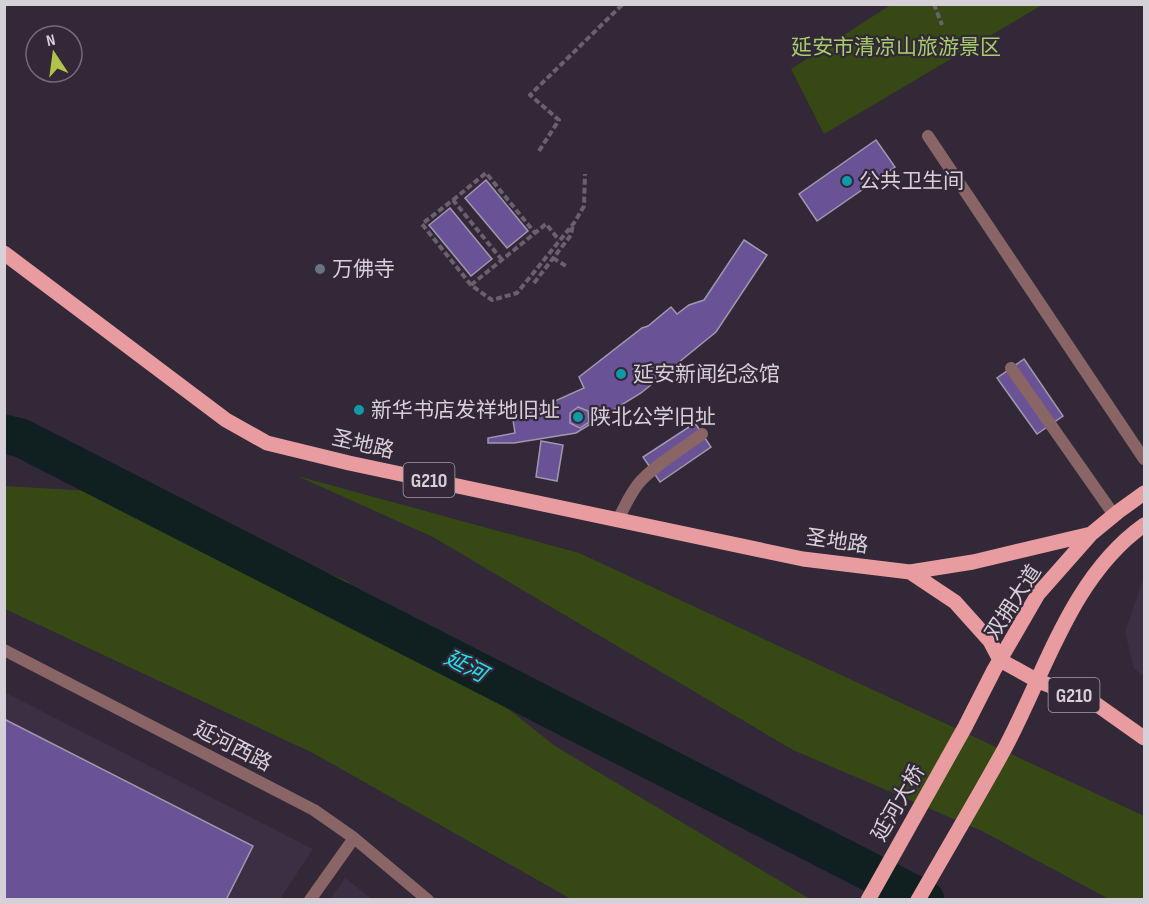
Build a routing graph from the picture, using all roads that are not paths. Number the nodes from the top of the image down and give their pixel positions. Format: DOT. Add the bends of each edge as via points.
graph roads {
  1 [pos="928,136"];
  2 [pos="4,253"];
  3 [pos="1011,368"];
  4 [pos="702,434"];
  5 [pos="1144,459"];
  6 [pos="1144,493"];
  7 [pos="1114,515"];
  8 [pos="618,519"];
  9 [pos="1144,525"];
  10 [pos="1091,534"];
  11 [pos="910,572"];
  12 [pos="4,650"];
  13 [pos="1000,660"];
  14 [pos="1036,680"];
  15 [pos="965,728"];
  16 [pos="1144,738"];
  17 [pos="354,838"];
  18 [pos="310,900"];
  19 [pos="428,900"];
  20 [pos="868,900"];
  21 [pos="918,900"];
  1 -- 5 [label="street"];
  2 -- 8 [label="main road, 圣地路 / G210" via="226,420 267,443"];
  3 -- 7 [label="street"];
  4 -- 8 [label="street" via="640,482"];
  6 -- 7 [label="main road, 双拥大道"];
  7 -- 10 [label="main road, 双拥大道"];
  8 -- 11 [label="main road, 圣地路 / G210" via="803,559"];
  9 -- 14 [label="main road" via="1093,575"];
  10 -- 11 [label="main road" via="973,562"];
  10 -- 13 [label="main road, 双拥大道" via="1038,594"];
  11 -- 13 [label="main road" via="955,602 990,641"];
  12 -- 17 [label="street, 延河西路" via="314,810"];
  13 -- 14 [label="main road, G210"];
  13 -- 15 [label="main road, 双拥大道"];
  14 -- 16 [label="main road, G210" via="1096,704"];
  14 -- 21 [label="main road" via="1005,746"];
  15 -- 20 [label="main road, 延河大桥"];
  17 -- 18 [label="street"];
  17 -- 19 [label="street, 延河西路"];
}
